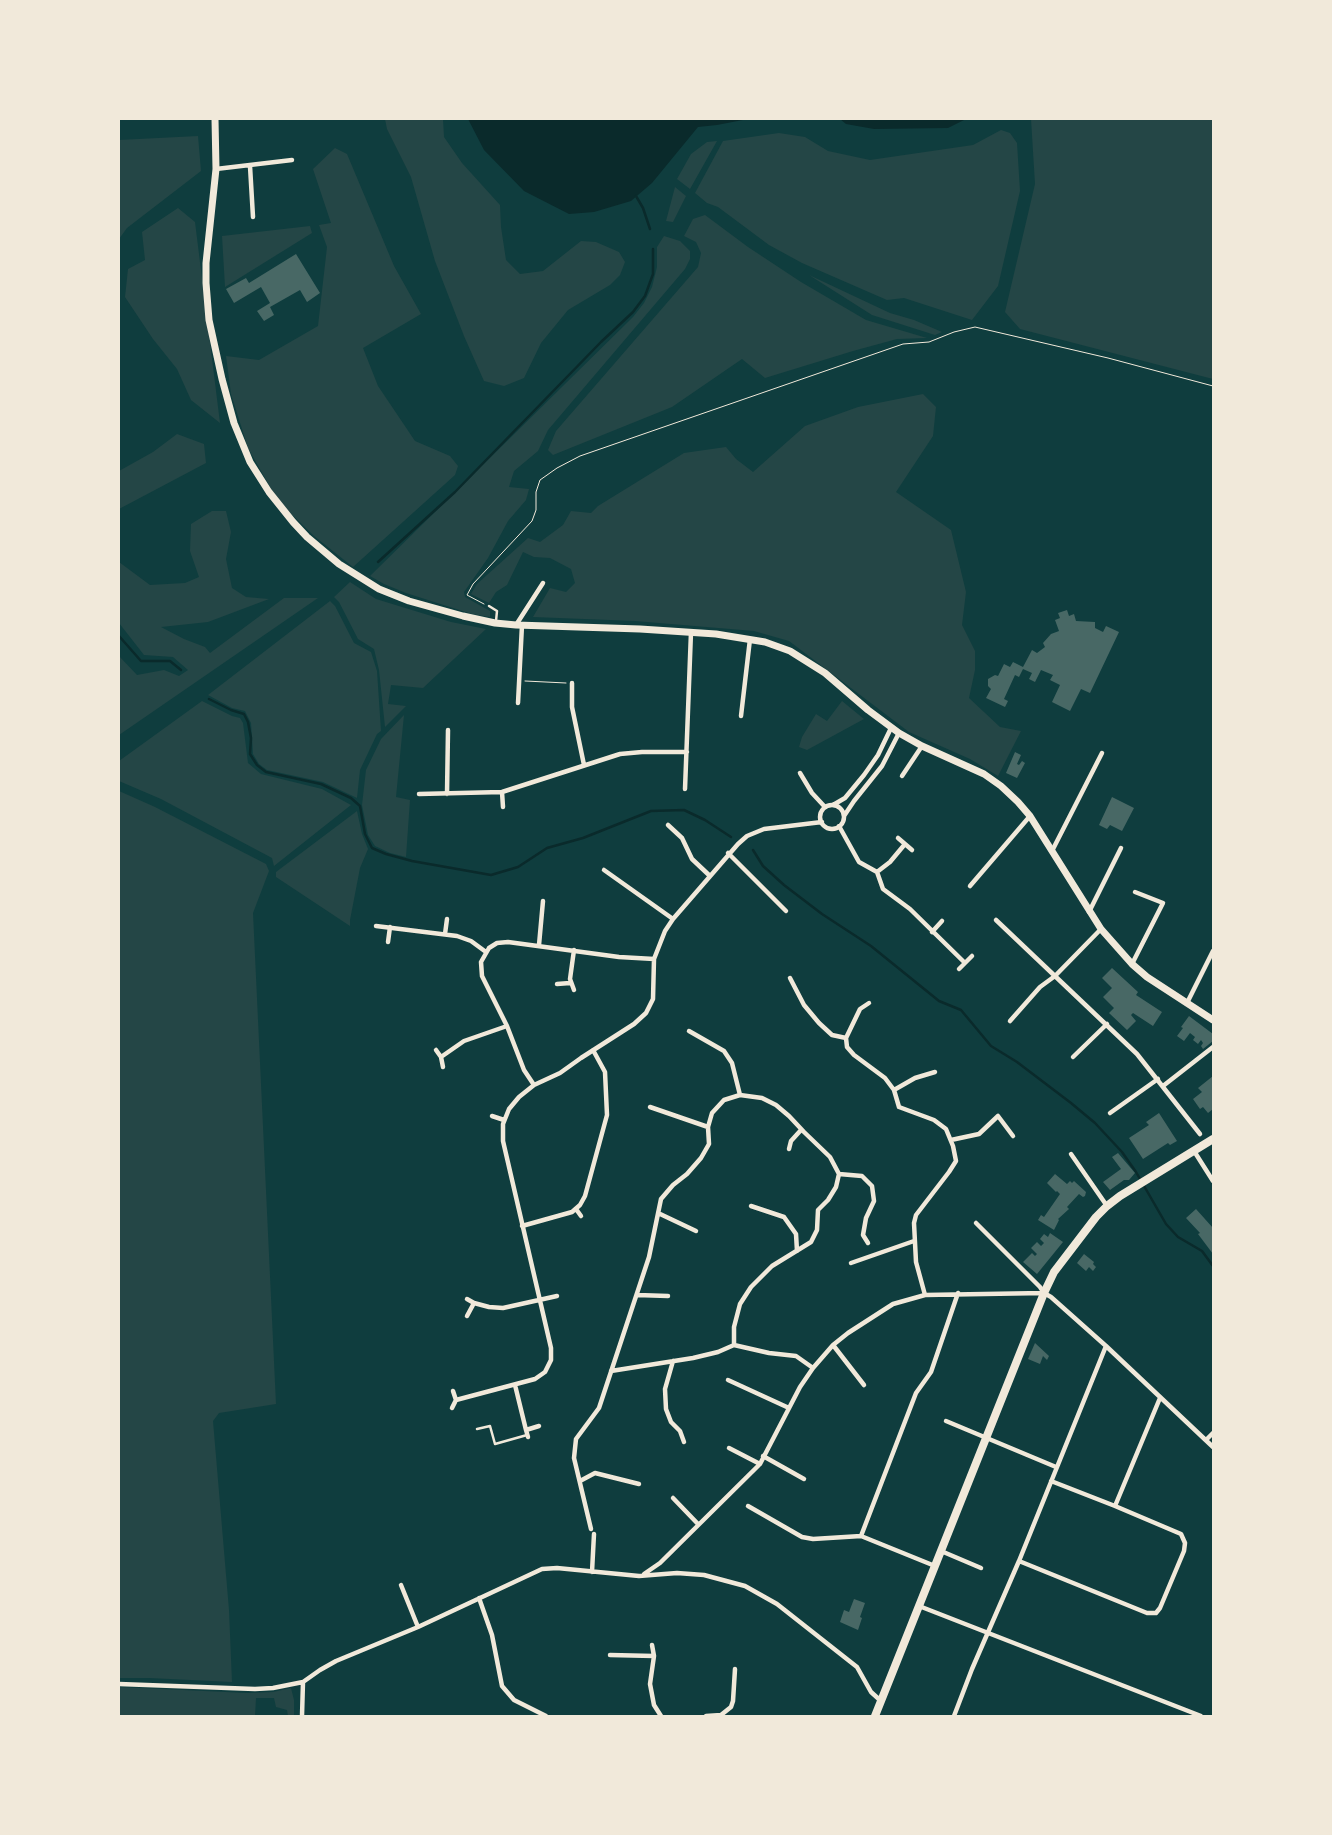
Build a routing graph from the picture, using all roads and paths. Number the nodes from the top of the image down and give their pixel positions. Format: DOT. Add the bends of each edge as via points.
graph roads {
  1 [pos="215,119"];
  2 [pos="292,160"];
  3 [pos="250,166"];
  4 [pos="216,169"];
  5 [pos="254,217"];
  6 [pos="1213,386"];
  7 [pos="543,583"];
  8 [pos="489,606"];
  9 [pos="495,623"];
  10 [pos="519,625"];
  11 [pos="691,632"];
  12 [pos="750,639"];
  13 [pos="519,681"];
  14 [pos="572,683"];
  15 [pos="518,703"];
  16 [pos="740,716"];
  17 [pos="891,728"];
  18 [pos="448,730"];
  19 [pos="899,733"];
  20 [pos="922,746"];
  21 [pos="686,752"];
  22 [pos="1102,753"];
  23 [pos="584,765"];
  24 [pos="800,773"];
  25 [pos="902,776"];
  26 [pos="685,789"];
  27 [pos="502,792"];
  28 [pos="419,794"];
  29 [pos="447,794"];
  30 [pos="833,805"];
  31 [pos="503,807"];
  32 [pos="825,807"];
  33 [pos="844,816"];
  34 [pos="1030,816"];
  35 [pos="822,822"];
  36 [pos="668,826"];
  37 [pos="839,826"];
  38 [pos="898,838"];
  39 [pos="905,844"];
  40 [pos="1121,848"];
  41 [pos="912,850"];
  42 [pos="1052,851"];
  43 [pos="728,853"];
  44 [pos="604,870"];
  45 [pos="877,872"];
  46 [pos="710,876"];
  47 [pos="970,886"];
  48 [pos="1135,892"];
  49 [pos="543,901"];
  50 [pos="786,911"];
  51 [pos="1089,912"];
  52 [pos="447,919"];
  53 [pos="672,919"];
  54 [pos="996,920"];
  55 [pos="942,921"];
  56 [pos="376,926"];
  57 [pos="390,928"];
  58 [pos="1101,929"];
  59 [pos="932,932"];
  60 [pos="445,934"];
  61 [pos="388,942"];
  62 [pos="539,945"];
  63 [pos="574,950"];
  64 [pos="486,952"];
  65 [pos="1213,952"];
  66 [pos="972,956"];
  67 [pos="654,959"];
  68 [pos="965,963"];
  69 [pos="1132,964"];
  70 [pos="959,970"];
  71 [pos="1055,976"];
  72 [pos="790,978"];
  73 [pos="570,983"];
  74 [pos="556,984"];
  75 [pos="574,990"];
  76 [pos="869,1003"];
  77 [pos="1188,1003"];
  78 [pos="1213,1020"];
  79 [pos="1010,1021"];
  80 [pos="1107,1024"];
  81 [pos="508,1026"];
  82 [pos="689,1031"];
  83 [pos="846,1038"];
  84 [pos="1213,1047"];
  85 [pos="436,1050"];
  86 [pos="593,1050"];
  87 [pos="1073,1056"];
  88 [pos="441,1057"];
  89 [pos="443,1066"];
  90 [pos="936,1072"];
  91 [pos="1158,1079"];
  92 [pos="534,1085"];
  93 [pos="1163,1086"];
  94 [pos="894,1090"];
  95 [pos="740,1095"];
  96 [pos="650,1107"];
  97 [pos="1110,1113"];
  98 [pos="492,1116"];
  99 [pos="504,1120"];
  100 [pos="708,1127"];
  101 [pos="801,1130"];
  102 [pos="1200,1134"];
  103 [pos="1013,1136"];
  104 [pos="1213,1139"];
  105 [pos="950,1140"];
  106 [pos="789,1149"];
  107 [pos="1194,1151"];
  108 [pos="1071,1154"];
  109 [pos="839,1174"];
  110 [pos="1213,1181"];
  111 [pos="751,1206"];
  112 [pos="1107,1206"];
  113 [pos="576,1210"];
  114 [pos="658,1213"];
  115 [pos="581,1216"];
  116 [pos="976,1223"];
  117 [pos="522,1226"];
  118 [pos="696,1231"];
  119 [pos="914,1241"];
  120 [pos="868,1243"];
  121 [pos="797,1251"];
  122 [pos="851,1263"];
  123 [pos="1044,1293"];
  124 [pos="958,1294"];
  125 [pos="637,1295"];
  126 [pos="925,1295"];
  127 [pos="557,1296"];
  128 [pos="668,1296"];
  129 [pos="467,1299"];
  130 [pos="540,1300"];
  131 [pos="474,1303"];
  132 [pos="467,1316"];
  133 [pos="734,1345"];
  134 [pos="833,1345"];
  135 [pos="1106,1346"];
  136 [pos="673,1361"];
  137 [pos="813,1368"];
  138 [pos="611,1371"];
  139 [pos="728,1380"];
  140 [pos="864,1385"];
  141 [pos="514,1386"];
  142 [pos="453,1391"];
  143 [pos="1160,1398"];
  144 [pos="456,1400"];
  145 [pos="452,1408"];
  146 [pos="788,1408"];
  147 [pos="946,1420"];
  148 [pos="539,1426"];
  149 [pos="477,1429"];
  150 [pos="526,1430"];
  151 [pos="1213,1433"];
  152 [pos="528,1436"];
  153 [pos="986,1437"];
  154 [pos="1206,1440"];
  155 [pos="684,1442"];
  156 [pos="1213,1447"];
  157 [pos="729,1448"];
  158 [pos="763,1456"];
  159 [pos="760,1464"];
  160 [pos="1056,1467"];
  161 [pos="804,1479"];
  162 [pos="580,1481"];
  163 [pos="1051,1481"];
  164 [pos="639,1484"];
  165 [pos="673,1498"];
  166 [pos="748,1506"];
  167 [pos="1115,1506"];
  168 [pos="698,1524"];
  169 [pos="591,1529"];
  170 [pos="594,1534"];
  171 [pos="861,1536"];
  172 [pos="941,1551"];
  173 [pos="1019,1561"];
  174 [pos="935,1566"];
  175 [pos="981,1568"];
  176 [pos="592,1572"];
  177 [pos="642,1575"];
  178 [pos="401,1585"];
  179 [pos="479,1598"];
  180 [pos="919,1606"];
  181 [pos="418,1627"];
  182 [pos="987,1633"];
  183 [pos="652,1645"];
  184 [pos="610,1655"];
  185 [pos="654,1656"];
  186 [pos="735,1669"];
  187 [pos="304,1682"];
  188 [pos="119,1684"];
  189 [pos="881,1701"];
  190 [pos="302,1716"];
  191 [pos="546,1716"];
  192 [pos="661,1716"];
  193 [pos="706,1716"];
  194 [pos="874,1716"];
  195 [pos="954,1716"];
  196 [pos="1201,1716"];
  1 -- 4 [label="main road"];
  2 -- 3 [label="street"];
  3 -- 4 [label="street"];
  3 -- 5 [label="street"];
  4 -- 9 [label="main road" via="206,263 210,320 234,423 258,476 307,537 364,580 409,601"];
  6 -- 8 [label="path" via="975,327 929,342 903,344 580,456 557,468 540,480 532,521 473,584 467,595"];
  7 -- 10 [label="street"];
  8 -- 9 [label="lane" via="497,611"];
  9 -- 10 [label="main road"];
  10 -- 11 [label="main road"];
  10 -- 13 [label="street"];
  11 -- 12 [label="main road"];
  11 -- 21 [label="street"];
  12 -- 16 [label="street"];
  12 -- 17 [label="main road" via="779,646 815,666"];
  13 -- 14 [label="path"];
  13 -- 15 [label="street"];
  14 -- 23 [label="street" via="572,706"];
  17 -- 19 [label="main road"];
  17 -- 30 [label="street" via="864,775 845,798"];
  18 -- 29 [label="street"];
  19 -- 20 [label="main road"];
  19 -- 33 [label="street" via="882,766"];
  20 -- 25 [label="street"];
  20 -- 34 [label="main road" via="984,774 1001,786"];
  21 -- 23 [label="street" via="631,752"];
  21 -- 26 [label="street"];
  22 -- 42 [label="street"];
  23 -- 27 [label="street"];
  24 -- 32 [label="street"];
  27 -- 29 [label="street"];
  27 -- 31 [label="street"];
  28 -- 29 [label="street"];
  30 -- 32 [label="street"];
  30 -- 33 [label="street" via="842,810"];
  32 -- 35 [label="street" via="821,813"];
  33 -- 37 [label="street"];
  34 -- 42 [label="main road"];
  34 -- 47 [label="street"];
  35 -- 37 [label="street" via="828,828"];
  35 -- 43 [label="street" via="764,829 747,836"];
  36 -- 46 [label="street" via="682,838 692,859"];
  37 -- 45 [label="street" via="860,862"];
  38 -- 39 [label="street"];
  39 -- 41 [label="street"];
  39 -- 45 [label="street"];
  40 -- 51 [label="street"];
  42 -- 51 [label="main road"];
  43 -- 46 [label="street"];
  43 -- 50 [label="street"];
  44 -- 53 [label="street"];
  45 -- 59 [label="street" via="883,889 910,909"];
  46 -- 53 [label="street"];
  48 -- 69 [label="street" via="1163,903"];
  49 -- 62 [label="street"];
  51 -- 58 [label="main road"];
  52 -- 60 [label="street"];
  53 -- 67 [label="street"];
  54 -- 71 [label="street"];
  55 -- 59 [label="street"];
  56 -- 57 [label="street"];
  57 -- 60 [label="street"];
  57 -- 61 [label="street"];
  58 -- 69 [label="main road"];
  58 -- 71 [label="street"];
  59 -- 68 [label="street"];
  60 -- 64 [label="street" via="466,939"];
  62 -- 63 [label="street"];
  62 -- 64 [label="street" via="502,942"];
  63 -- 67 [label="street"];
  63 -- 73 [label="street"];
  64 -- 81 [label="street" via="481,962 482,976"];
  65 -- 77 [label="street"];
  66 -- 68 [label="street"];
  67 -- 86 [label="street" via="650,1008 639,1020"];
  68 -- 70 [label="street"];
  69 -- 77 [label="main road"];
  71 -- 79 [label="street" via="1040,987"];
  71 -- 80 [label="street"];
  72 -- 83 [label="street" via="804,1005 820,1023 832,1035"];
  73 -- 74 [label="street"];
  73 -- 75 [label="street"];
  76 -- 83 [label="street" via="860,1009"];
  77 -- 78 [label="main road"];
  80 -- 87 [label="street"];
  80 -- 91 [label="street"];
  81 -- 88 [label="street" via="464,1041"];
  81 -- 92 [label="street" via="524,1070"];
  82 -- 95 [label="street" via="724,1051 732,1063"];
  83 -- 94 [label="street" via="854,1055 885,1078"];
  84 -- 93 [label="street"];
  85 -- 88 [label="street"];
  86 -- 92 [label="street" via="556,1076"];
  86 -- 113 [label="street" via="604,1072 608,1115 585,1196"];
  88 -- 89 [label="street"];
  90 -- 94 [label="street" via="915,1078"];
  91 -- 93 [label="street"];
  91 -- 97 [label="street"];
  92 -- 99 [label="street" via="513,1104"];
  93 -- 102 [label="street"];
  94 -- 105 [label="street" via="899,1107 934,1120 946,1129"];
  95 -- 100 [label="street" via="724,1100 712,1113"];
  95 -- 101 [label="street" via="762,1098 776,1105"];
  96 -- 100 [label="street"];
  98 -- 99 [label="street"];
  99 -- 117 [label="street" via="503,1141"];
  100 -- 114 [label="street" via="709,1144 701,1158 661,1199"];
  101 -- 106 [label="street" via="791,1141"];
  101 -- 109 [label="street" via="830,1157"];
  103 -- 105 [label="street" via="998,1116 979,1134"];
  104 -- 107 [label="highway"];
  105 -- 119 [label="street" via="956,1161 916,1214"];
  107 -- 110 [label="street"];
  107 -- 112 [label="highway"];
  108 -- 112 [label="street"];
  109 -- 120 [label="street" via="862,1176 872,1186 874,1201 863,1235"];
  109 -- 121 [label="street" via="836,1187 818,1210 817,1230 811,1242"];
  111 -- 121 [label="street" via="784,1217 796,1234"];
  112 -- 123 [label="highway" via="1064,1257"];
  113 -- 115 [label="street"];
  113 -- 117 [label="street"];
  114 -- 118 [label="street"];
  114 -- 125 [label="street"];
  116 -- 123 [label="street"];
  117 -- 130 [label="street"];
  119 -- 122 [label="street"];
  119 -- 126 [label="street"];
  121 -- 133 [label="street" via="772,1266 751,1287 740,1304"];
  123 -- 124 [label="street"];
  123 -- 135 [label="street"];
  123 -- 153 [label="highway"];
  124 -- 126 [label="street"];
  124 -- 171 [label="street" via="931,1372 916,1393"];
  125 -- 128 [label="street"];
  125 -- 138 [label="street"];
  126 -- 134 [label="street" via="893,1304"];
  127 -- 130 [label="street"];
  129 -- 131 [label="street"];
  130 -- 131 [label="street" via="503,1308"];
  130 -- 141 [label="street" via="551,1360 540,1376"];
  131 -- 132 [label="street"];
  133 -- 136 [label="street" via="718,1352"];
  133 -- 137 [label="street" via="796,1356"];
  134 -- 137 [label="street"];
  134 -- 140 [label="street"];
  135 -- 143 [label="street"];
  135 -- 160 [label="street"];
  136 -- 138 [label="street"];
  136 -- 155 [label="street" via="665,1389 666,1409 670,1422 680,1431"];
  137 -- 146 [label="street"];
  138 -- 162 [label="street" via="599,1408 576,1439 574,1458"];
  139 -- 146 [label="street"];
  141 -- 144 [label="street"];
  141 -- 150 [label="street"];
  142 -- 144 [label="street"];
  143 -- 154 [label="street"];
  143 -- 167 [label="street"];
  144 -- 145 [label="street"];
  146 -- 158 [label="street"];
  147 -- 153 [label="street"];
  148 -- 150 [label="street"];
  149 -- 152 [label="lane" via="490,1426 495,1444"];
  150 -- 152 [label="street"];
  151 -- 154 [label="street"];
  153 -- 160 [label="street"];
  153 -- 172 [label="highway"];
  154 -- 156 [label="street"];
  157 -- 159 [label="street"];
  158 -- 159 [label="street"];
  158 -- 161 [label="street"];
  159 -- 168 [label="street"];
  160 -- 163 [label="street"];
  162 -- 164 [label="street" via="595,1473"];
  162 -- 169 [label="street"];
  163 -- 167 [label="street"];
  163 -- 173 [label="street"];
  165 -- 168 [label="street"];
  166 -- 171 [label="street" via="802,1537"];
  167 -- 173 [label="street" via="1181,1534 1185,1543 1156,1613 1147,1613"];
  168 -- 177 [label="street" via="660,1563"];
  170 -- 176 [label="street"];
  171 -- 174 [label="street"];
  172 -- 174 [label="highway"];
  172 -- 175 [label="street"];
  173 -- 182 [label="street"];
  174 -- 180 [label="highway"];
  176 -- 177 [label="street"];
  176 -- 179 [label="street" via="542,1568"];
  177 -- 189 [label="street" via="704,1575 745,1586 776,1604 857,1667 871,1692"];
  178 -- 181 [label="street"];
  179 -- 181 [label="street"];
  179 -- 191 [label="street" via="492,1635 502,1686 514,1700"];
  180 -- 182 [label="street"];
  180 -- 189 [label="highway"];
  181 -- 187 [label="street" via="336,1661"];
  182 -- 195 [label="street"];
  182 -- 196 [label="street"];
  183 -- 185 [label="street"];
  184 -- 185 [label="street"];
  185 -- 192 [label="street" via="650,1684 654,1705"];
  186 -- 193 [label="street" via="730,1707 721,1714"];
  187 -- 188 [label="street" via="255,1689"];
  187 -- 190 [label="street"];
  189 -- 194 [label="highway"];
}
